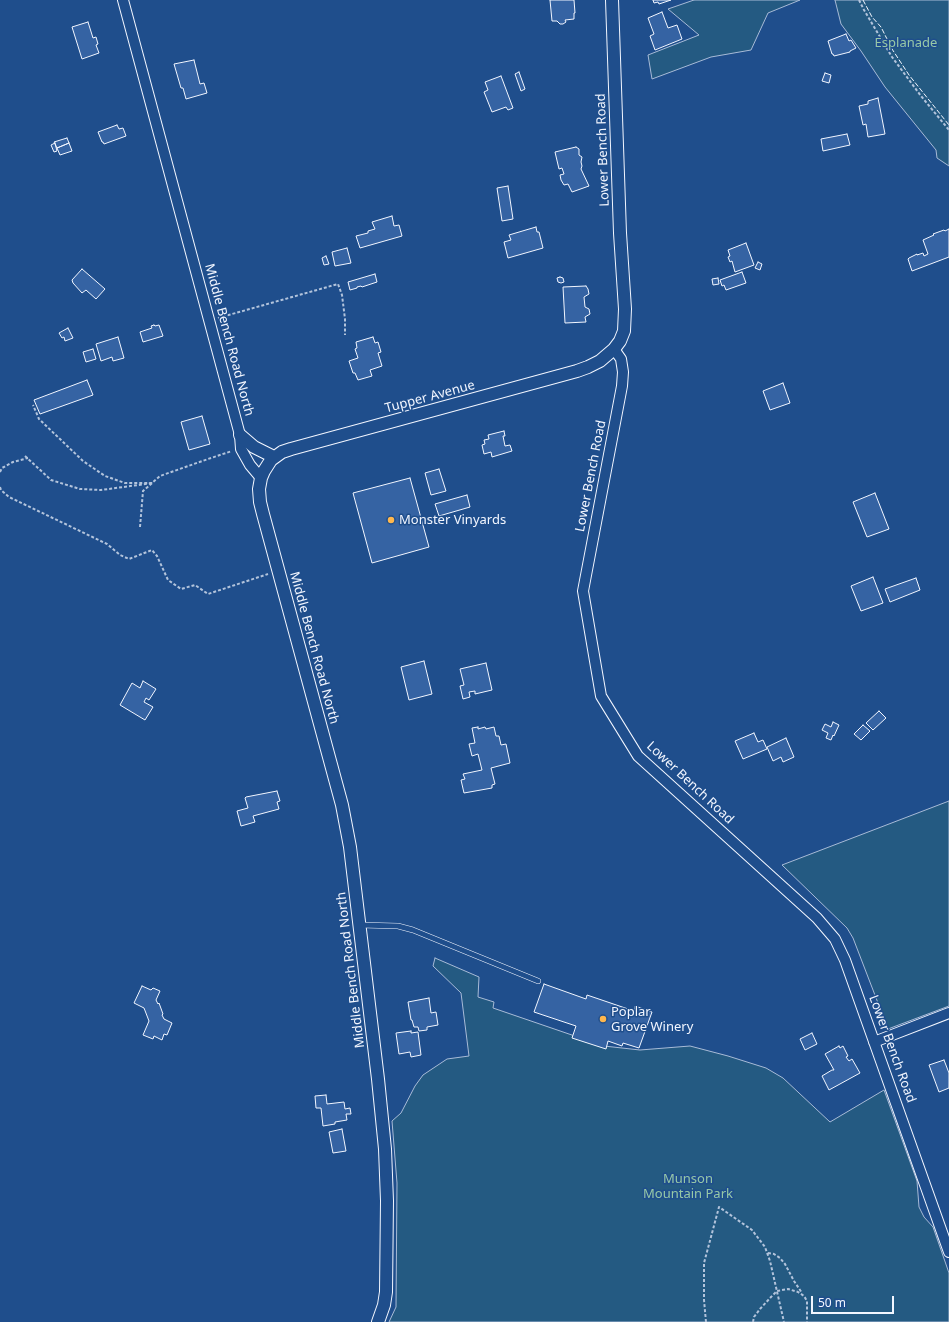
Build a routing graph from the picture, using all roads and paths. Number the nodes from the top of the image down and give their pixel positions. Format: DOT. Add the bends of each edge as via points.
graph roads {
  1 [pos="123,0"];
  2 [pos="612,0"];
  3 [pos="859,0"];
  4 [pos="949,130"];
  5 [pos="209,321"];
  6 [pos="345,335"];
  7 [pos="614,349"];
  8 [pos="33,404"];
  9 [pos="240,435"];
  10 [pos="241,449"];
  11 [pos="26,456"];
  12 [pos="274,457"];
  13 [pos="28,458"];
  14 [pos="0,472"];
  15 [pos="261,478"];
  16 [pos="153,483"];
  17 [pos="0,487"];
  18 [pos="140,526"];
  19 [pos="278,570"];
  20 [pos="360,925"];
  21 [pos="538,981"];
  22 [pos="949,1013"];
  23 [pos="874,1042"];
  24 [pos="949,1252"];
  25 [pos="768,1253"];
  26 [pos="777,1291"];
  27 [pos="804,1296"];
  28 [pos="378,1322"];
  29 [pos="706,1322"];
  30 [pos="753,1322"];
  31 [pos="784,1322"];
  32 [pos="807,1322"];
  1 -- 5 [label="street, Middle Bench Road North"];
  2 -- 7 [label="street, Lower Bench Road" via="625,309 624,331"];
  3 -- 4 [label="path" via="892,57"];
  5 -- 6 [label="path" via="338,284 342,295"];
  5 -- 9 [label="street, Middle Bench Road North"];
  7 -- 12 [label="street, Tupper Avenue" via="600,361 577,371 291,449"];
  7 -- 23 [label="street, Lower Bench Road" via="621,359 622,386 583,591 601,696 638,756 817,918 835,939"];
  8 -- 16 [label="path" via="39,420 83,460 105,476 125,483"];
  9 -- 10 [label="street, Middle Bench Road North"];
  9 -- 12 [label="street" via="254,447"];
  10 -- 15 [label="street, Middle Bench Road North"];
  10 -- 16 [label="path" via="160,476"];
  11 -- 13 [label="path"];
  12 -- 15 [label="street"];
  13 -- 14 [label="path" via="13,462"];
  13 -- 16 [label="path" via="51,480 80,489 101,490"];
  15 -- 19 [label="street, Middle Bench Road North" via="260,502"];
  16 -- 18 [label="path" via="143,491"];
  17 -- 19 [label="path" via="9,497 107,544 129,559 152,550 168,580 181,588 195,585 208,594"];
  19 -- 20 [label="street, Middle Bench Road North" via="342,805"];
  20 -- 21 [label="lane" via="398,926 413,930"];
  20 -- 28 [label="street, Middle Bench Road North" via="385,1149 386,1292"];
  22 -- 23 [label="street"];
  23 -- 24 [label="street, Lower Bench Road"];
  25 -- 26 [label="path"];
  25 -- 27 [label="path" via="780,1258"];
  25 -- 29 [label="path" via="752,1230 719,1206 704,1263"];
  26 -- 27 [label="path" via="788,1289"];
  26 -- 30 [label="path" via="760,1309"];
  26 -- 31 [label="path"];
  27 -- 32 [label="path" via="807,1301"];
}
